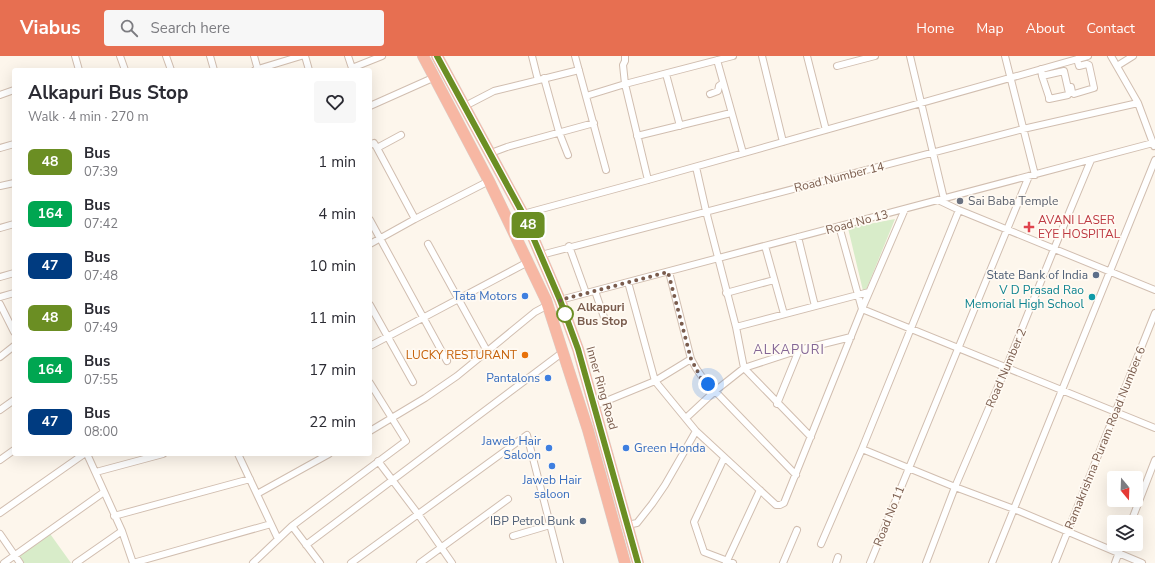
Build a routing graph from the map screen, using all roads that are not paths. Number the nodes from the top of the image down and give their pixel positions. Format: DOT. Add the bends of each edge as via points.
graph roads {
  1 [pos="75,56"];
  2 [pos="120,56"];
  3 [pos="166,56"];
  4 [pos="210,56"];
  5 [pos="254,56"];
  6 [pos="301,56"];
  7 [pos="304,56"];
  8 [pos="348,56"];
  9 [pos="382,56"];
  10 [pos="423,56"];
  11 [pos="437,56"];
  12 [pos="532,56"];
  13 [pos="575,56"];
  14 [pos="625,56"];
  15 [pos="733,56"];
  16 [pos="762,56"];
  17 [pos="807,56"];
  18 [pos="875,56"];
  19 [pos="910,56"];
  20 [pos="1005,56"];
  21 [pos="1088,56"];
  22 [pos="1111,56"];
  23 [pos="1134,56"];
  24 [pos="859,58"];
  25 [pos="1077,59"];
  26 [pos="717,60"];
  27 [pos="1065,62"];
  28 [pos="837,66"];
  29 [pos="1117,66"];
  30 [pos="77,68"];
  31 [pos="124,68"];
  32 [pos="170,68"];
  33 [pos="213,68"];
  34 [pos="257,68"];
  35 [pos="263,68"];
  36 [pos="308,68"];
  37 [pos="353,68"];
  38 [pos="355,68"];
  39 [pos="579,70"];
  40 [pos="1045,73"];
  41 [pos="666,74"];
  42 [pos="435,77"];
  43 [pos="1010,78"];
  44 [pos="541,79"];
  45 [pos="723,83"];
  46 [pos="625,84"];
  47 [pos="925,88"];
  48 [pos="918,90"];
  49 [pos="12,91"];
  50 [pos="710,94"];
  51 [pos="0,95"];
  52 [pos="586,96"];
  53 [pos="922,103"];
  54 [pos="1138,103"];
  55 [pos="372,105"];
  56 [pos="465,106"];
  57 [pos="732,113"];
  58 [pos="594,123"];
  59 [pos="459,124"];
  60 [pos="680,126"];
  61 [pos="476,127"];
  62 [pos="1024,129"];
  63 [pos="826,130"];
  64 [pos="559,132"];
  65 [pos="401,135"];
  66 [pos="637,136"];
  67 [pos="783,142"];
  68 [pos="372,143"];
  69 [pos="12,145"];
  70 [pos="1154,145"];
  71 [pos="0,148"];
  72 [pos="377,148"];
  73 [pos="491,152"];
  74 [pos="932,153"];
  75 [pos="742,154"];
  76 [pos="568,155"];
  77 [pos="1091,160"];
  78 [pos="1155,160"];
  79 [pos="696,167"];
  80 [pos="606,170"];
  81 [pos="1032,175"];
  82 [pos="648,180"];
  83 [pos="489,182"];
  84 [pos="12,183"];
  85 [pos="0,186"];
  86 [pos="941,199"];
  87 [pos="905,209"];
  88 [pos="960,210"];
  89 [pos="706,211"];
  90 [pos="523,214"];
  91 [pos="415,219"];
  92 [pos="372,224"];
  93 [pos="12,225"];
  94 [pos="839,226"];
  95 [pos="0,228"];
  96 [pos="1008,230"];
  97 [pos="798,237"];
  98 [pos="380,239"];
  99 [pos="372,243"];
  100 [pos="428,244"];
  101 [pos="569,246"];
  102 [pos="765,246"];
  103 [pos="1054,249"];
  104 [pos="541,255"];
  105 [pos="718,258"];
  106 [pos="528,262"];
  107 [pos="668,272"];
  108 [pos="1110,272"];
  109 [pos="12,274"];
  110 [pos="0,277"];
  111 [pos="774,280"];
  112 [pos="628,282"];
  113 [pos="1155,290"];
  114 [pos="595,291"];
  115 [pos="869,292"];
  116 [pos="726,293"];
  117 [pos="12,294"];
  118 [pos="586,294"];
  119 [pos="858,295"];
  120 [pos="0,297"];
  121 [pos="459,299"];
  122 [pos="560,300"];
  123 [pos="0,304"];
  124 [pos="548,305"];
  125 [pos="816,306"];
  126 [pos="372,308"];
  127 [pos="862,309"];
  128 [pos="1155,313"];
  129 [pos="784,314"];
  130 [pos="423,318"];
  131 [pos="605,320"];
  132 [pos="736,327"];
  133 [pos="12,328"];
  134 [pos="912,329"];
  135 [pos="388,336"];
  136 [pos="851,337"];
  137 [pos="372,345"];
  138 [pos="12,348"];
  139 [pos="959,348"];
  140 [pos="799,350"];
  141 [pos="487,351"];
  142 [pos="563,352"];
  143 [pos="0,357"];
  144 [pos="691,359"];
  145 [pos="447,361"];
  146 [pos="744,368"];
  147 [pos="1006,368"];
  148 [pos="655,381"];
  149 [pos="413,382"];
  150 [pos="372,386"];
  151 [pos="715,391"];
  152 [pos="1062,391"];
  153 [pos="12,401"];
  154 [pos="778,404"];
  155 [pos="594,406"];
  156 [pos="0,410"];
  157 [pos="1115,412"];
  158 [pos="686,418"];
  159 [pos="392,419"];
  160 [pos="1155,428"];
  161 [pos="372,430"];
  162 [pos="696,431"];
  163 [pos="811,437"];
  164 [pos="862,449"];
  165 [pos="12,451"];
  166 [pos="82,456"];
  167 [pos="86,456"];
  168 [pos="156,456"];
  169 [pos="239,456"];
  170 [pos="324,456"];
  171 [pos="724,458"];
  172 [pos="0,460"];
  173 [pos="1155,460"];
  174 [pos="378,461"];
  175 [pos="908,468"];
  176 [pos="96,472"];
  177 [pos="796,475"];
  178 [pos="250,480"];
  179 [pos="393,480"];
  180 [pos="955,487"];
  181 [pos="760,490"];
  182 [pos="104,492"];
  183 [pos="257,494"];
  184 [pos="508,499"];
  185 [pos="1014,509"];
  186 [pos="0,513"];
  187 [pos="418,514"];
  188 [pos="1134,515"];
  189 [pos="114,516"];
  190 [pos="270,524"];
  191 [pos="550,525"];
  192 [pos="627,525"];
  193 [pos="292,526"];
  194 [pos="797,530"];
  195 [pos="122,532"];
  196 [pos="1067,532"];
  197 [pos="0,534"];
  198 [pos="513,536"];
  199 [pos="278,539"];
  200 [pos="821,544"];
  201 [pos="306,545"];
  202 [pos="441,548"];
  203 [pos="1118,553"];
  204 [pos="14,555"];
  205 [pos="728,562"];
  206 [pos="4,563"];
  207 [pos="20,563"];
  208 [pos="76,563"];
  209 [pos="133,563"];
  210 [pos="253,563"];
  211 [pos="320,563"];
  212 [pos="351,563"];
  213 [pos="420,563"];
  214 [pos="452,563"];
  215 [pos="560,563"];
  216 [pos="625,563"];
  217 [pos="638,563"];
  218 [pos="783,563"];
  219 [pos="870,563"];
  220 [pos="926,563"];
  221 [pos="992,563"];
  222 [pos="1055,563"];
  223 [pos="1115,563"];
  224 [pos="1142,563"];
  1 -- 30 [label="street"];
  2 -- 31 [label="street"];
  3 -- 32 [label="street"];
  4 -- 33 [label="street"];
  5 -- 34 [label="street"];
  6 -- 35 [label="street"];
  7 -- 36 [label="street"];
  8 -- 37 [label="street"];
  9 -- 38 [label="street"];
  10 -- 42 [label="highway, Inner Ring Road"];
  11 -- 56 [label="highway, Inner Ring Road"];
  12 -- 44 [label="street"];
  13 -- 39 [label="street"];
  14 -- 46 [label="street"];
  15 -- 26 [label="street"];
  16 -- 67 [label="street"];
  17 -- 63 [label="street"];
  18 -- 24 [label="street"];
  19 -- 48 [label="street" via="920,81"];
  20 -- 43 [label="street"];
  21 -- 25 [label="street"];
  22 -- 29 [label="street"];
  23 -- 29 [label="street"];
  24 -- 28 [label="street"];
  25 -- 27 [label="street"];
  25 -- 27 [label="street" via="1079,66 1088,65 1093,89 1074,94"];
  26 -- 41 [label="street"];
  26 -- 45 [label="street"];
  27 -- 40 [label="street"];
  29 -- 54 [label="street"];
  39 -- 44 [label="street"];
  39 -- 52 [label="street"];
  40 -- 40 [label="street" via="1049,99 1069,94 1064,71"];
  40 -- 43 [label="street"];
  41 -- 46 [label="street"];
  41 -- 60 [label="street"];
  42 -- 55 [label="street"];
  42 -- 59 [label="highway, Inner Ring Road"];
  43 -- 53 [label="street"];
  43 -- 62 [label="street"];
  44 -- 56 [label="street" via="494,91"];
  44 -- 64 [label="street"];
  45 -- 50 [label="street" via="718,90"];
  45 -- 57 [label="street"];
  46 -- 52 [label="street"];
  46 -- 66 [label="street"];
  47 -- 48 [label="street"];
  48 -- 53 [label="street"];
  49 -- 51 [label="street"];
  52 -- 58 [label="street"];
  53 -- 63 [label="street"];
  53 -- 74 [label="street"];
  54 -- 62 [label="street, Road Number 14"];
  54 -- 70 [label="street"];
  56 -- 61 [label="highway, Inner Ring Road"];
  57 -- 60 [label="street"];
  57 -- 75 [label="street"];
  58 -- 64 [label="street"];
  58 -- 80 [label="street"];
  59 -- 61 [label="highway"];
  59 -- 83 [label="highway, Inner Ring Road"];
  60 -- 66 [label="street"];
  61 -- 73 [label="highway, Inner Ring Road"];
  62 -- 74 [label="street, Road Number 14"];
  62 -- 81 [label="street"];
  63 -- 67 [label="street"];
  64 -- 73 [label="street"];
  64 -- 76 [label="street"];
  65 -- 72 [label="street"];
  66 -- 82 [label="street"];
  67 -- 75 [label="street"];
  68 -- 72 [label="street" via="374,142"];
  69 -- 71 [label="street"];
  70 -- 77 [label="street, Road No 13"];
  72 -- 91 [label="street"];
  73 -- 90 [label="highway, Inner Ring Road"];
  74 -- 86 [label="street"];
  74 -- 89 [label="street, Road Number 14"];
  75 -- 79 [label="street"];
  77 -- 81 [label="street, Road No 13"];
  77 -- 103 [label="street, Road Number 2"];
  78 -- 108 [label="street"];
  79 -- 82 [label="street"];
  79 -- 89 [label="street"];
  81 -- 86 [label="street, Road No 13"];
  81 -- 96 [label="street, Road No 11"];
  82 -- 90 [label="street"];
  83 -- 91 [label="street"];
  83 -- 106 [label="highway, Inner Ring Road"];
  84 -- 85 [label="street"];
  86 -- 87 [label="street, Road No 13"];
  86 -- 88 [label="street"];
  87 -- 94 [label="street, Road No 13"];
  87 -- 115 [label="street"];
  88 -- 96 [label="street"];
  88 -- 134 [label="street"];
  89 -- 101 [label="street, Road Number 14"];
  89 -- 105 [label="street"];
  90 -- 104 [label="highway, Inner Ring Road"];
  91 -- 98 [label="street"];
  92 -- 98 [label="street"];
  93 -- 95 [label="street"];
  94 -- 97 [label="street, Road No 13"];
  94 -- 119 [label="street"];
  96 -- 103 [label="street"];
  96 -- 139 [label="street, Road No 11"];
  97 -- 102 [label="street, Road No 13"];
  97 -- 125 [label="street"];
  98 -- 99 [label="street"];
  98 -- 130 [label="street"];
  100 -- 121 [label="street"];
  101 -- 104 [label="street, Road Number 14"];
  101 -- 118 [label="street"];
  102 -- 105 [label="street, Road No 13"];
  102 -- 111 [label="street"];
  103 -- 108 [label="street"];
  103 -- 147 [label="street, Road Number 2"];
  104 -- 122 [label="highway, Inner Ring Road"];
  105 -- 107 [label="street, Road No 13"];
  105 -- 116 [label="street"];
  106 -- 121 [label="street"];
  106 -- 124 [label="highway, Inner Ring Road"];
  107 -- 112 [label="street, Road No 13"];
  107 -- 144 [label="street"];
  108 -- 113 [label="street"];
  108 -- 152 [label="street"];
  109 -- 110 [label="street"];
  111 -- 116 [label="street"];
  111 -- 129 [label="street"];
  112 -- 114 [label="street, Road No 13"];
  112 -- 148 [label="street"];
  114 -- 118 [label="street, Road No 13"];
  114 -- 131 [label="street"];
  115 -- 119 [label="street"];
  115 -- 127 [label="street"];
  116 -- 132 [label="street"];
  117 -- 120 [label="street"];
  118 -- 122 [label="street, Road No 13"];
  119 -- 125 [label="street"];
  119 -- 127 [label="street"];
  121 -- 130 [label="street"];
  121 -- 141 [label="street"];
  122 -- 155 [label="highway, Inner Ring Road" via="578,349"];
  123 -- 133 [label="street"];
  124 -- 141 [label="street" via="535,312"];
  124 -- 142 [label="highway, Inner Ring Road"];
  125 -- 129 [label="street"];
  126 -- 135 [label="street"];
  127 -- 134 [label="street"];
  127 -- 136 [label="street"];
  128 -- 157 [label="street, Ramakrishna Puram Road Number 6"];
  129 -- 132 [label="street"];
  130 -- 135 [label="street"];
  130 -- 145 [label="street"];
  132 -- 146 [label="street"];
  134 -- 139 [label="street"];
  134 -- 164 [label="street"];
  135 -- 137 [label="street"];
  135 -- 149 [label="street"];
  136 -- 140 [label="street"];
  136 -- 163 [label="street"];
  138 -- 143 [label="street"];
  139 -- 147 [label="street"];
  139 -- 175 [label="street, Road No 11"];
  140 -- 146 [label="street"];
  140 -- 154 [label="street"];
  141 -- 159 [label="street" via="457,376"];
  142 -- 179 [label="street"];
  142 -- 216 [label="highway, Inner Ring Road"];
  144 -- 148 [label="street"];
  144 -- 151 [label="street" via="701,378"];
  146 -- 151 [label="street"];
  146 -- 154 [label="street"];
  147 -- 152 [label="street"];
  147 -- 180 [label="street, Road Number 2"];
  148 -- 155 [label="street"];
  148 -- 158 [label="street"];
  150 -- 159 [label="street"];
  151 -- 158 [label="street"];
  151 -- 177 [label="street"];
  152 -- 157 [label="street"];
  152 -- 185 [label="street"];
  153 -- 156 [label="street"];
  154 -- 163 [label="street"];
  155 -- 192 [label="highway, Inner Ring Road"];
  157 -- 160 [label="street"];
  157 -- 196 [label="street, Ramakrishna Puram Road Number 6"];
  158 -- 162 [label="street"];
  159 -- 161 [label="street"];
  159 -- 174 [label="street" via="406,441"];
  162 -- 171 [label="street"];
  162 -- 192 [label="street" via="652,504 637,522"];
  163 -- 177 [label="street"];
  164 -- 175 [label="street"];
  164 -- 200 [label="street"];
  165 -- 172 [label="street"];
  166 -- 186 [label="street"];
  167 -- 176 [label="street"];
  168 -- 176 [label="street"];
  169 -- 178 [label="street"];
  170 -- 183 [label="street"];
  171 -- 181 [label="street"];
  171 -- 205 [label="street" via="694,522 704,552"];
  173 -- 188 [label="street"];
  174 -- 179 [label="street"];
  174 -- 193 [label="street"];
  175 -- 180 [label="street"];
  175 -- 219 [label="street, Road No 11"];
  176 -- 182 [label="street"];
  177 -- 181 [label="street" via="784,503 780,505 776,505"];
  178 -- 183 [label="street"];
  178 -- 189 [label="street"];
  179 -- 187 [label="street"];
  179 -- 201 [label="street"];
  180 -- 185 [label="street"];
  180 -- 220 [label="street, Road Number 2"];
  181 -- 205 [label="street"];
  182 -- 189 [label="street"];
  182 -- 204 [label="street"];
  183 -- 190 [label="street"];
  184 -- 202 [label="street"];
  185 -- 196 [label="street"];
  185 -- 221 [label="street"];
  187 -- 191 [label="street" via="526,435"];
  187 -- 202 [label="street"];
  187 -- 212 [label="street"];
  189 -- 195 [label="street"];
  190 -- 199 [label="street"];
  190 -- 209 [label="street"];
  191 -- 198 [label="street"];
  191 -- 215 [label="street"];
  192 -- 217 [label="highway, Inner Ring Road"];
  193 -- 199 [label="street"];
  193 -- 201 [label="street"];
  194 -- 218 [label="street"];
  195 -- 208 [label="street"];
  195 -- 209 [label="street"];
  196 -- 203 [label="street"];
  196 -- 222 [label="street, Ramakrishna Puram Road Number 6"];
  197 -- 204 [label="street"];
  199 -- 210 [label="street"];
  201 -- 211 [label="street"];
  202 -- 213 [label="street"];
  202 -- 214 [label="street"];
  203 -- 223 [label="street"];
  203 -- 224 [label="street"];
  204 -- 206 [label="street"];
  204 -- 207 [label="street"];
}
